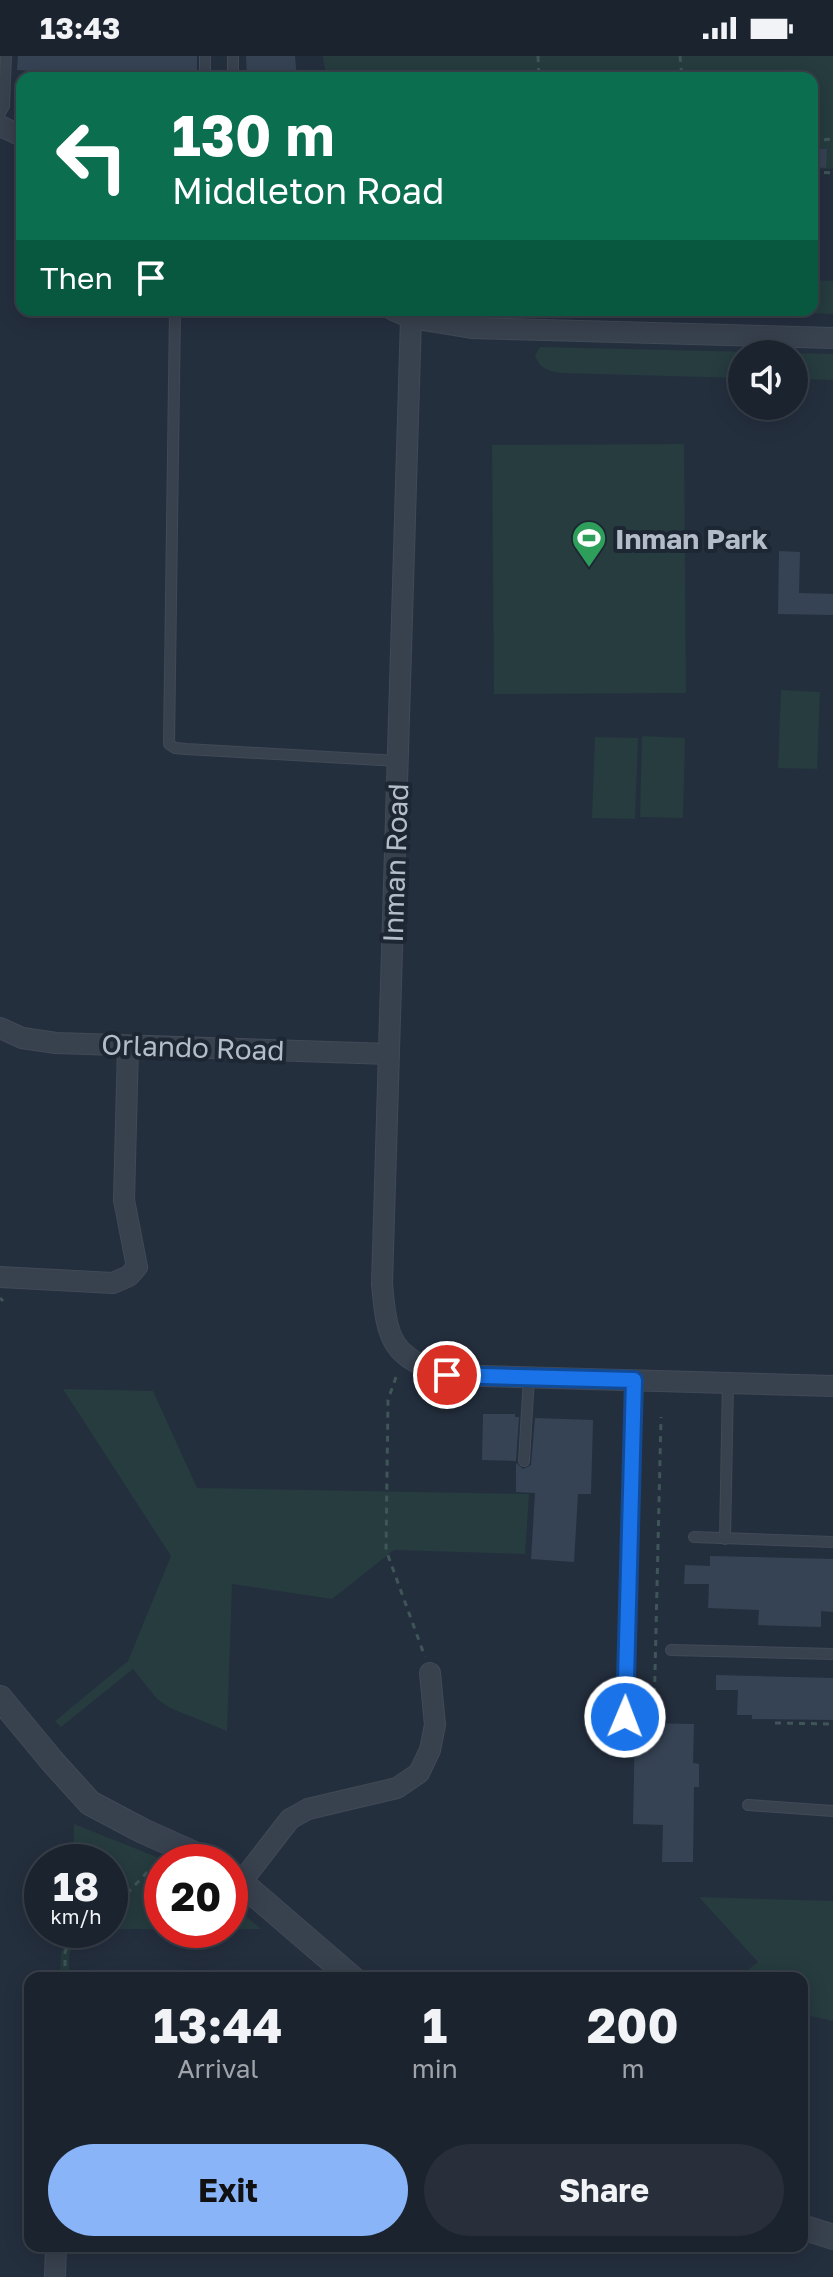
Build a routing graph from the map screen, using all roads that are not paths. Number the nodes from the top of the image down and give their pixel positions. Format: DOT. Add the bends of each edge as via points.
graph roads {
  1 [pos="6,56"];
  2 [pos="0,113"];
  3 [pos="175,316"];
  4 [pos="402,316"];
  5 [pos="412,316"];
  6 [pos="833,338"];
  7 [pos="398,761"];
  8 [pos="0,1028"];
  9 [pos="128,1046"];
  10 [pos="389,1054"];
  11 [pos="0,1277"];
  12 [pos="529,1377"];
  13 [pos="634,1380"];
  14 [pos="728,1382"];
  15 [pos="833,1386"];
  16 [pos="524,1461"];
  17 [pos="694,1537"];
  18 [pos="725,1539"];
  19 [pos="833,1542"];
  20 [pos="671,1650"];
  21 [pos="833,1654"];
  22 [pos="430,1673"];
  23 [pos="0,1698"];
  24 [pos="629,1716"];
  25 [pos="748,1805"];
  26 [pos="833,1811"];
  27 [pos="172,1844"];
  28 [pos="248,1864"];
  29 [pos="248,1887"];
  30 [pos="345,1972"];
  31 [pos="808,2229"];
  32 [pos="833,2237"];
  33 [pos="56,2252"];
  34 [pos="55,2277"];
  1 -- 2 [label="lane"];
  3 -- 7 [label="lane" via="169,744"];
  4 -- 7 [label="street, Inman Road"];
  5 -- 6 [label="street" via="472,328"];
  7 -- 10 [label="street, Inman Road"];
  8 -- 9 [label="street, Orlando Road" via="56,1043"];
  9 -- 10 [label="street, Orlando Road"];
  9 -- 11 [label="street" via="124,1200 137,1267 113,1283"];
  10 -- 12 [label="street, Inman Road" via="382,1284 392,1340 420,1366 447,1375"];
  12 -- 13 [label="street"];
  12 -- 16 [label="lane"];
  13 -- 14 [label="street"];
  13 -- 24 [label="lane"];
  14 -- 15 [label="street"];
  14 -- 18 [label="lane"];
  17 -- 18 [label="lane"];
  18 -- 19 [label="lane"];
  20 -- 21 [label="lane"];
  22 -- 28 [label="street" via="435,1725 419,1773 397,1788 308,1809 290,1819"];
  23 -- 27 [label="street" via="90,1803"];
  25 -- 26 [label="lane"];
  29 -- 30 [label="street"];
  31 -- 32 [label="street"];
  33 -- 34 [label="street"];
}
